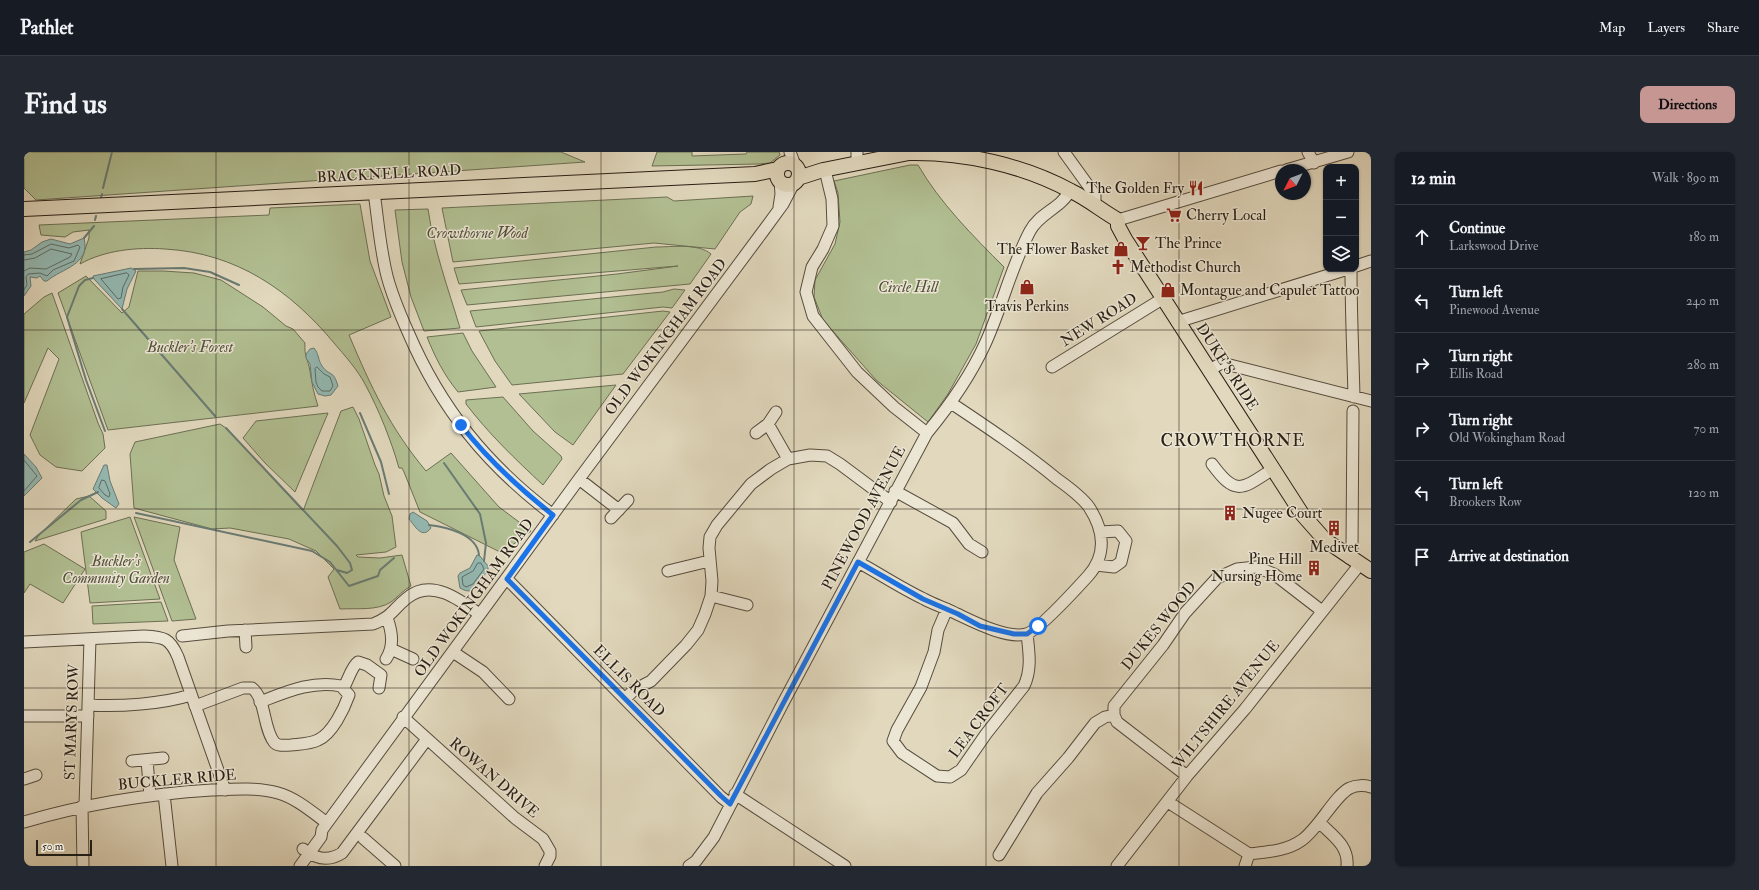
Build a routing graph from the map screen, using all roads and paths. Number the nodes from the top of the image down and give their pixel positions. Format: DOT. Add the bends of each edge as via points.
graph roads {
  1 [pos="1064,152"];
  2 [pos="1308,152"];
  3 [pos="1348,152"];
  4 [pos="857,158"];
  5 [pos="1314,163"];
  6 [pos="1310,164"];
  7 [pos="788,169"];
  8 [pos="824,170"];
  9 [pos="1275,174"];
  10 [pos="1070,190"];
  11 [pos="374,192"];
  12 [pos="1094,205"];
  13 [pos="24,209"];
  14 [pos="1118,220"];
  15 [pos="1371,261"];
  16 [pos="1359,265"];
  17 [pos="1340,272"];
  18 [pos="1350,272"];
  19 [pos="1162,299"];
  20 [pos="1177,322"];
  21 [pos="1052,367"];
  22 [pos="1209,370"];
  23 [pos="1354,397"];
  24 [pos="1371,401"];
  25 [pos="951,403"];
  26 [pos="1353,411"];
  27 [pos="776,412"];
  28 [pos="768,424"];
  29 [pos="756,433"];
  30 [pos="927,433"];
  31 [pos="788,459"];
  32 [pos="1212,464"];
  33 [pos="1273,469"];
  34 [pos="579,479"];
  35 [pos="895,491"];
  36 [pos="628,500"];
  37 [pos="891,502"];
  38 [pos="553,515"];
  39 [pos="1101,532"];
  40 [pos="982,552"];
  41 [pos="709,560"];
  42 [pos="858,562"];
  43 [pos="1360,564"];
  44 [pos="1096,565"];
  45 [pos="668,571"];
  46 [pos="507,579"];
  47 [pos="711,596"];
  48 [pos="747,605"];
  49 [pos="947,609"];
  50 [pos="1322,611"];
  51 [pos="479,614"];
  52 [pos="387,618"];
  53 [pos="245,630"];
  54 [pos="1027,634"];
  55 [pos="182,636"];
  56 [pos="90,639"];
  57 [pos="24,642"];
  58 [pos="246,647"];
  59 [pos="453,652"];
  60 [pos="413,659"];
  61 [pos="344,687"];
  62 [pos="378,688"];
  63 [pos="191,695"];
  64 [pos="509,699"];
  65 [pos="625,699"];
  66 [pos="260,702"];
  67 [pos="195,706"];
  68 [pos="89,711"];
  69 [pos="1114,715"];
  70 [pos="24,716"];
  71 [pos="403,717"];
  72 [pos="427,739"];
  73 [pos="163,758"];
  74 [pos="147,760"];
  75 [pos="132,761"];
  76 [pos="36,775"];
  77 [pos="1187,776"];
  78 [pos="24,779"];
  79 [pos="1371,787"];
  80 [pos="225,790"];
  81 [pos="164,794"];
  82 [pos="150,796"];
  83 [pos="733,799"];
  84 [pos="1168,802"];
  85 [pos="83,806"];
  86 [pos="24,822"];
  87 [pos="1320,823"];
  88 [pos="324,827"];
  89 [pos="363,838"];
  90 [pos="306,851"];
  91 [pos="1249,854"];
  92 [pos="999,855"];
  93 [pos="83,866"];
  94 [pos="172,866"];
  95 [pos="292,866"];
  96 [pos="300,866"];
  97 [pos="395,866"];
  98 [pos="545,866"];
  99 [pos="689,866"];
  100 [pos="846,866"];
  101 [pos="1117,866"];
  102 [pos="1245,866"];
  103 [pos="1347,866"];
  1 -- 12 [label="street" via="1095,195"];
  2 -- 5 [label="street"];
  3 -- 5 [label="street"];
  4 -- 8 [label="main road"];
  4 -- 10 [label="main road" via="923,152 961,156 991,161 1031,173"];
  5 -- 6 [label="street"];
  7 -- 8 [label="main road"];
  7 -- 11 [label="main road, BRACKNELL ROAD" via="755,174"];
  7 -- 34 [label="street, OLD WOKINGHAM ROAD" via="786,199"];
  8 -- 30 [label="street" via="832,199 833,226 823,250 812,267 806,292 813,316 857,372 894,407"];
  9 -- 14 [label="street"];
  10 -- 12 [label="main road"];
  10 -- 25 [label="street, PINEWOOD AVENUE" via="1032,226 985,344 969,376"];
  11 -- 13 [label="main road, BRACKNELL ROAD"];
  11 -- 38 [label="street" via="379,237 393,298 431,382 457,420 489,459"];
  12 -- 14 [label="main road"];
  14 -- 19 [label="main road, DUKE'S RIDE" via="1118,226 1125,239"];
  15 -- 16 [label="street"];
  17 -- 20 [label="street"];
  18 -- 23 [label="street"];
  19 -- 20 [label="main road, DUKE'S RIDE"];
  19 -- 21 [label="street, NEW ROAD"];
  20 -- 22 [label="main road, DUKE'S RIDE"];
  22 -- 23 [label="street" via="1222,363"];
  22 -- 33 [label="main road, DUKE'S RIDE"];
  23 -- 24 [label="street"];
  25 -- 30 [label="street, PINEWOOD AVENUE"];
  25 -- 39 [label="street" via="1038,463 1072,491 1088,506"];
  26 -- 43 [label="street" via="1352,548"];
  27 -- 28 [label="street"];
  28 -- 29 [label="street"];
  28 -- 31 [label="street"];
  30 -- 35 [label="street, PINEWOOD AVENUE"];
  31 -- 37 [label="street" via="810,455 827,456"];
  31 -- 41 [label="street" via="750,484 717,525 710,537"];
  32 -- 33 [label="street" via="1222,478 1235,486 1247,486"];
  33 -- 43 [label="main road, DUKE'S RIDE" via="1318,535"];
  34 -- 36 [label="street" via="615,514"];
  34 -- 38 [label="street, OLD WOKINGHAM ROAD"];
  35 -- 37 [label="street, PINEWOOD AVENUE"];
  35 -- 40 [label="street" via="953,523 968,544"];
  37 -- 42 [label="street, PINEWOOD AVENUE"];
  38 -- 46 [label="street, OLD WOKINGHAM ROAD"];
  39 -- 44 [label="street" via="1101,550"];
  39 -- 44 [label="street" via="1118,531 1126,541 1121,562 1114,567"];
  41 -- 45 [label="street"];
  41 -- 47 [label="street"];
  42 -- 49 [label="street" via="923,599"];
  42 -- 83 [label="street, PINEWOOD AVENUE"];
  43 -- 50 [label="street, WILTSHIRE AVENUE"];
  44 -- 54 [label="street" via="1074,592"];
  46 -- 51 [label="street, OLD WOKINGHAM ROAD"];
  46 -- 65 [label="street, ELLIS ROAD"];
  47 -- 48 [label="street"];
  47 -- 65 [label="street" via="698,630 686,645 651,681 634,690"];
  49 -- 54 [label="street" via="980,626 1014,634"];
  49 -- 54 [label="street, LEA CROFT" via="921,687 897,730 894,741 902,753 937,776 950,777 961,770 1024,686 1030,662"];
  50 -- 69 [label="street, DUKES WOOD" via="1274,574 1256,567 1237,569 1218,578 1185,613 1114,706"];
  50 -- 77 [label="street, WILTSHIRE AVENUE" via="1245,709"];
  51 -- 52 [label="street" via="444,592 430,590 413,594"];
  51 -- 59 [label="street, OLD WOKINGHAM ROAD"];
  52 -- 53 [label="street" via="368,625"];
  52 -- 60 [label="street" via="392,642 388,654"];
  53 -- 55 [label="street"];
  53 -- 58 [label="street"];
  56 -- 57 [label="street"];
  56 -- 63 [label="street" via="144,636 164,638 176,652"];
  56 -- 68 [label="street, ST MARYS ROW"];
  59 -- 64 [label="street" via="483,672"];
  59 -- 71 [label="street, OLD WOKINGHAM ROAD"];
  61 -- 62 [label="street" via="354,665 358,662 381,675"];
  61 -- 66 [label="street" via="300,687"];
  61 -- 66 [label="street" via="349,695 344,710 325,736 310,743 280,745 274,742"];
  63 -- 67 [label="street"];
  63 -- 68 [label="street"];
  65 -- 83 [label="street, ELLIS ROAD" via="721,796"];
  66 -- 67 [label="street" via="254,690 249,687"];
  67 -- 80 [label="street"];
  68 -- 70 [label="street"];
  68 -- 85 [label="street, ST MARYS ROW"];
  69 -- 77 [label="street" via="1118,722"];
  69 -- 92 [label="street" via="1095,723 1037,793"];
  71 -- 72 [label="street, ROWAN DRIVE"];
  71 -- 88 [label="street, OLD WOKINGHAM ROAD"];
  72 -- 90 [label="street" via="342,853 334,858 319,858"];
  72 -- 98 [label="street, ROWAN DRIVE" via="520,822 543,839 550,850"];
  73 -- 74 [label="street"];
  74 -- 75 [label="street"];
  74 -- 82 [label="street"];
  76 -- 78 [label="street"];
  77 -- 84 [label="street, WILTSHIRE AVENUE"];
  79 -- 87 [label="street" via="1365,785 1350,788 1342,794"];
  80 -- 81 [label="street, BUCKLER RIDE"];
  80 -- 88 [label="street, BUCKLER RIDE" via="252,789 280,793 293,799"];
  81 -- 82 [label="street, BUCKLER RIDE"];
  81 -- 94 [label="street"];
  82 -- 85 [label="street, BUCKLER RIDE"];
  83 -- 99 [label="street, PINEWOOD AVENUE" via="714,837 696,861"];
  83 -- 100 [label="street, ELLIS ROAD"];
  84 -- 91 [label="street"];
  84 -- 101 [label="street, WILTSHIRE AVENUE"];
  85 -- 86 [label="street, BUCKLER RIDE"];
  85 -- 93 [label="street, ST MARYS ROW"];
  87 -- 91 [label="street" via="1302,840 1284,849"];
  87 -- 103 [label="street" via="1342,844"];
  88 -- 90 [label="street, OLD WOKINGHAM ROAD" via="316,834"];
  89 -- 97 [label="street"];
  90 -- 95 [label="street, OLD WOKINGHAM ROAD"];
  90 -- 96 [label="street, OLD WOKINGHAM ROAD"];
  91 -- 102 [label="street"];
}
